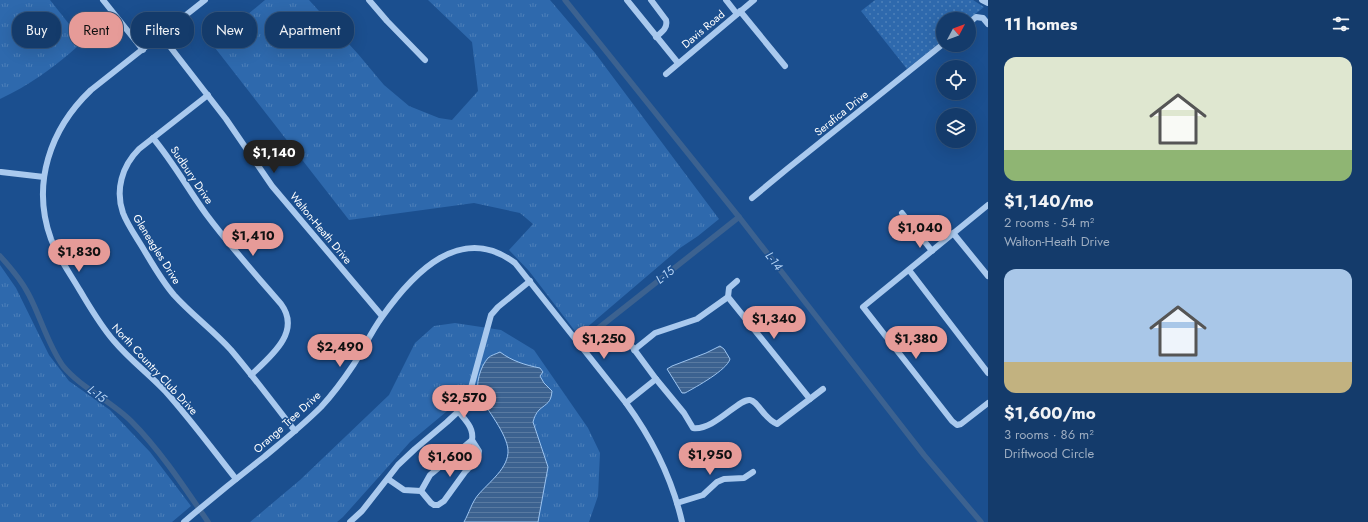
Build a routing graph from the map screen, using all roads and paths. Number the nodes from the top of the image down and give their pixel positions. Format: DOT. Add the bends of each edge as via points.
graph roads {
  1 [pos="104,0"];
  2 [pos="205,0"];
  3 [pos="370,0"];
  4 [pos="627,0"];
  5 [pos="651,0"];
  6 [pos="726,0"];
  7 [pos="754,0"];
  8 [pos="982,0"];
  9 [pos="988,3"];
  10 [pos="190,12"];
  11 [pos="739,13"];
  12 [pos="976,18"];
  13 [pos="988,24"];
  14 [pos="656,37"];
  15 [pos="145,48"];
  16 [pos="171,48"];
  17 [pos="143,50"];
  18 [pos="936,50"];
  19 [pos="425,60"];
  20 [pos="678,63"];
  21 [pos="785,66"];
  22 [pos="666,74"];
  23 [pos="208,95"];
  24 [pos="153,138"];
  25 [pos="1,172"];
  26 [pos="44,177"];
  27 [pos="752,198"];
  28 [pos="988,205"];
  29 [pos="902,213"];
  30 [pos="954,233"];
  31 [pos="932,251"];
  32 [pos="909,270"];
  33 [pos="988,276"];
  34 [pos="738,281"];
  35 [pos="530,282"];
  36 [pos="728,297"];
  37 [pos="382,316"];
  38 [pos="624,337"];
  39 [pos="634,350"];
  40 [pos="988,373"];
  41 [pos="251,375"];
  42 [pos="656,379"];
  43 [pos="823,389"];
  44 [pos="810,399"];
  45 [pos="626,403"];
  46 [pos="988,403"];
  47 [pos="458,412"];
  48 [pos="295,430"];
  49 [pos="472,440"];
  50 [pos="753,472"];
  51 [pos="236,479"];
  52 [pos="388,479"];
  53 [pos="421,490"];
  54 [pos="677,503"];
  55 [pos="357,517"];
  56 [pos="184,522"];
  57 [pos="350,522"];
  58 [pos="362,522"];
  59 [pos="682,522"];
  1 -- 17 [label="street"];
  2 -- 10 [label="street, North Country Club Drive"];
  3 -- 19 [label="street"];
  4 -- 14 [label="street"];
  5 -- 14 [label="street" via="667,23"];
  6 -- 11 [label="street"];
  7 -- 11 [label="street, Davis Road"];
  8 -- 9 [label="street"];
  11 -- 20 [label="street, Davis Road"];
  11 -- 21 [label="street"];
  12 -- 13 [label="street" via="983,18"];
  14 -- 20 [label="street"];
  15 -- 17 [label="street, North Country Club Drive"];
  16 -- 23 [label="street, Walton-Heath Drive"];
  17 -- 26 [label="street, North Country Club Drive" via="91,90 74,107 54,139"];
  18 -- 27 [label="street, Serafica Drive"];
  20 -- 22 [label="street, Davis Road"];
  23 -- 24 [label="street, Gleneagles Drive"];
  23 -- 37 [label="street, Walton-Heath Drive" via="272,186"];
  24 -- 41 [label="street, Gleneagles Drive" via="136,152 124,169 119,192 123,213 166,284 185,306 218,336"];
  24 -- 41 [label="street, Sudbury Drive" via="219,231 285,310 288,325 284,339"];
  25 -- 26 [label="street"];
  26 -- 51 [label="street, North Country Club Drive" via="44,207 51,238 60,259 94,314 126,355 176,403"];
  28 -- 30 [label="street"];
  29 -- 31 [label="street"];
  30 -- 31 [label="street"];
  30 -- 33 [label="street"];
  31 -- 32 [label="street"];
  32 -- 40 [label="street"];
  32 -- 46 [label="street" via="863,307 957,425"];
  34 -- 36 [label="street" via="729,288"];
  35 -- 37 [label="street, Orange Tree Drive" via="508,258 495,251 465,248 449,253 434,262 407,287"];
  35 -- 45 [label="street, Orange Tree Drive"];
  35 -- 47 [label="street" via="491,315 469,395"];
  36 -- 39 [label="street" via="697,318 655,333"];
  36 -- 44 [label="street"];
  37 -- 48 [label="street, Orange Tree Drive" via="344,378 321,406"];
  38 -- 39 [label="street"];
  39 -- 42 [label="street"];
  41 -- 48 [label="street, Gleneagles Drive"];
  42 -- 44 [label="street" via="693,428 699,429 723,417 743,400 753,401 770,421 777,424"];
  42 -- 45 [label="street"];
  43 -- 44 [label="street"];
  45 -- 54 [label="street, Orange Tree Drive" via="658,453"];
  47 -- 49 [label="street" via="471,428"];
  47 -- 52 [label="street" via="398,465"];
  48 -- 51 [label="street, Orange Tree Drive"];
  49 -- 53 [label="street" via="430,475"];
  49 -- 53 [label="street" via="479,452 478,459 444,501 438,505 431,503"];
  50 -- 54 [label="street" via="744,478 724,479 703,495"];
  51 -- 56 [label="street, Orange Tree Drive"];
  52 -- 53 [label="street" via="404,490"];
  52 -- 55 [label="street"];
  54 -- 59 [label="street, Orange Tree Drive"];
  55 -- 57 [label="street"];
  55 -- 58 [label="street"];
}
